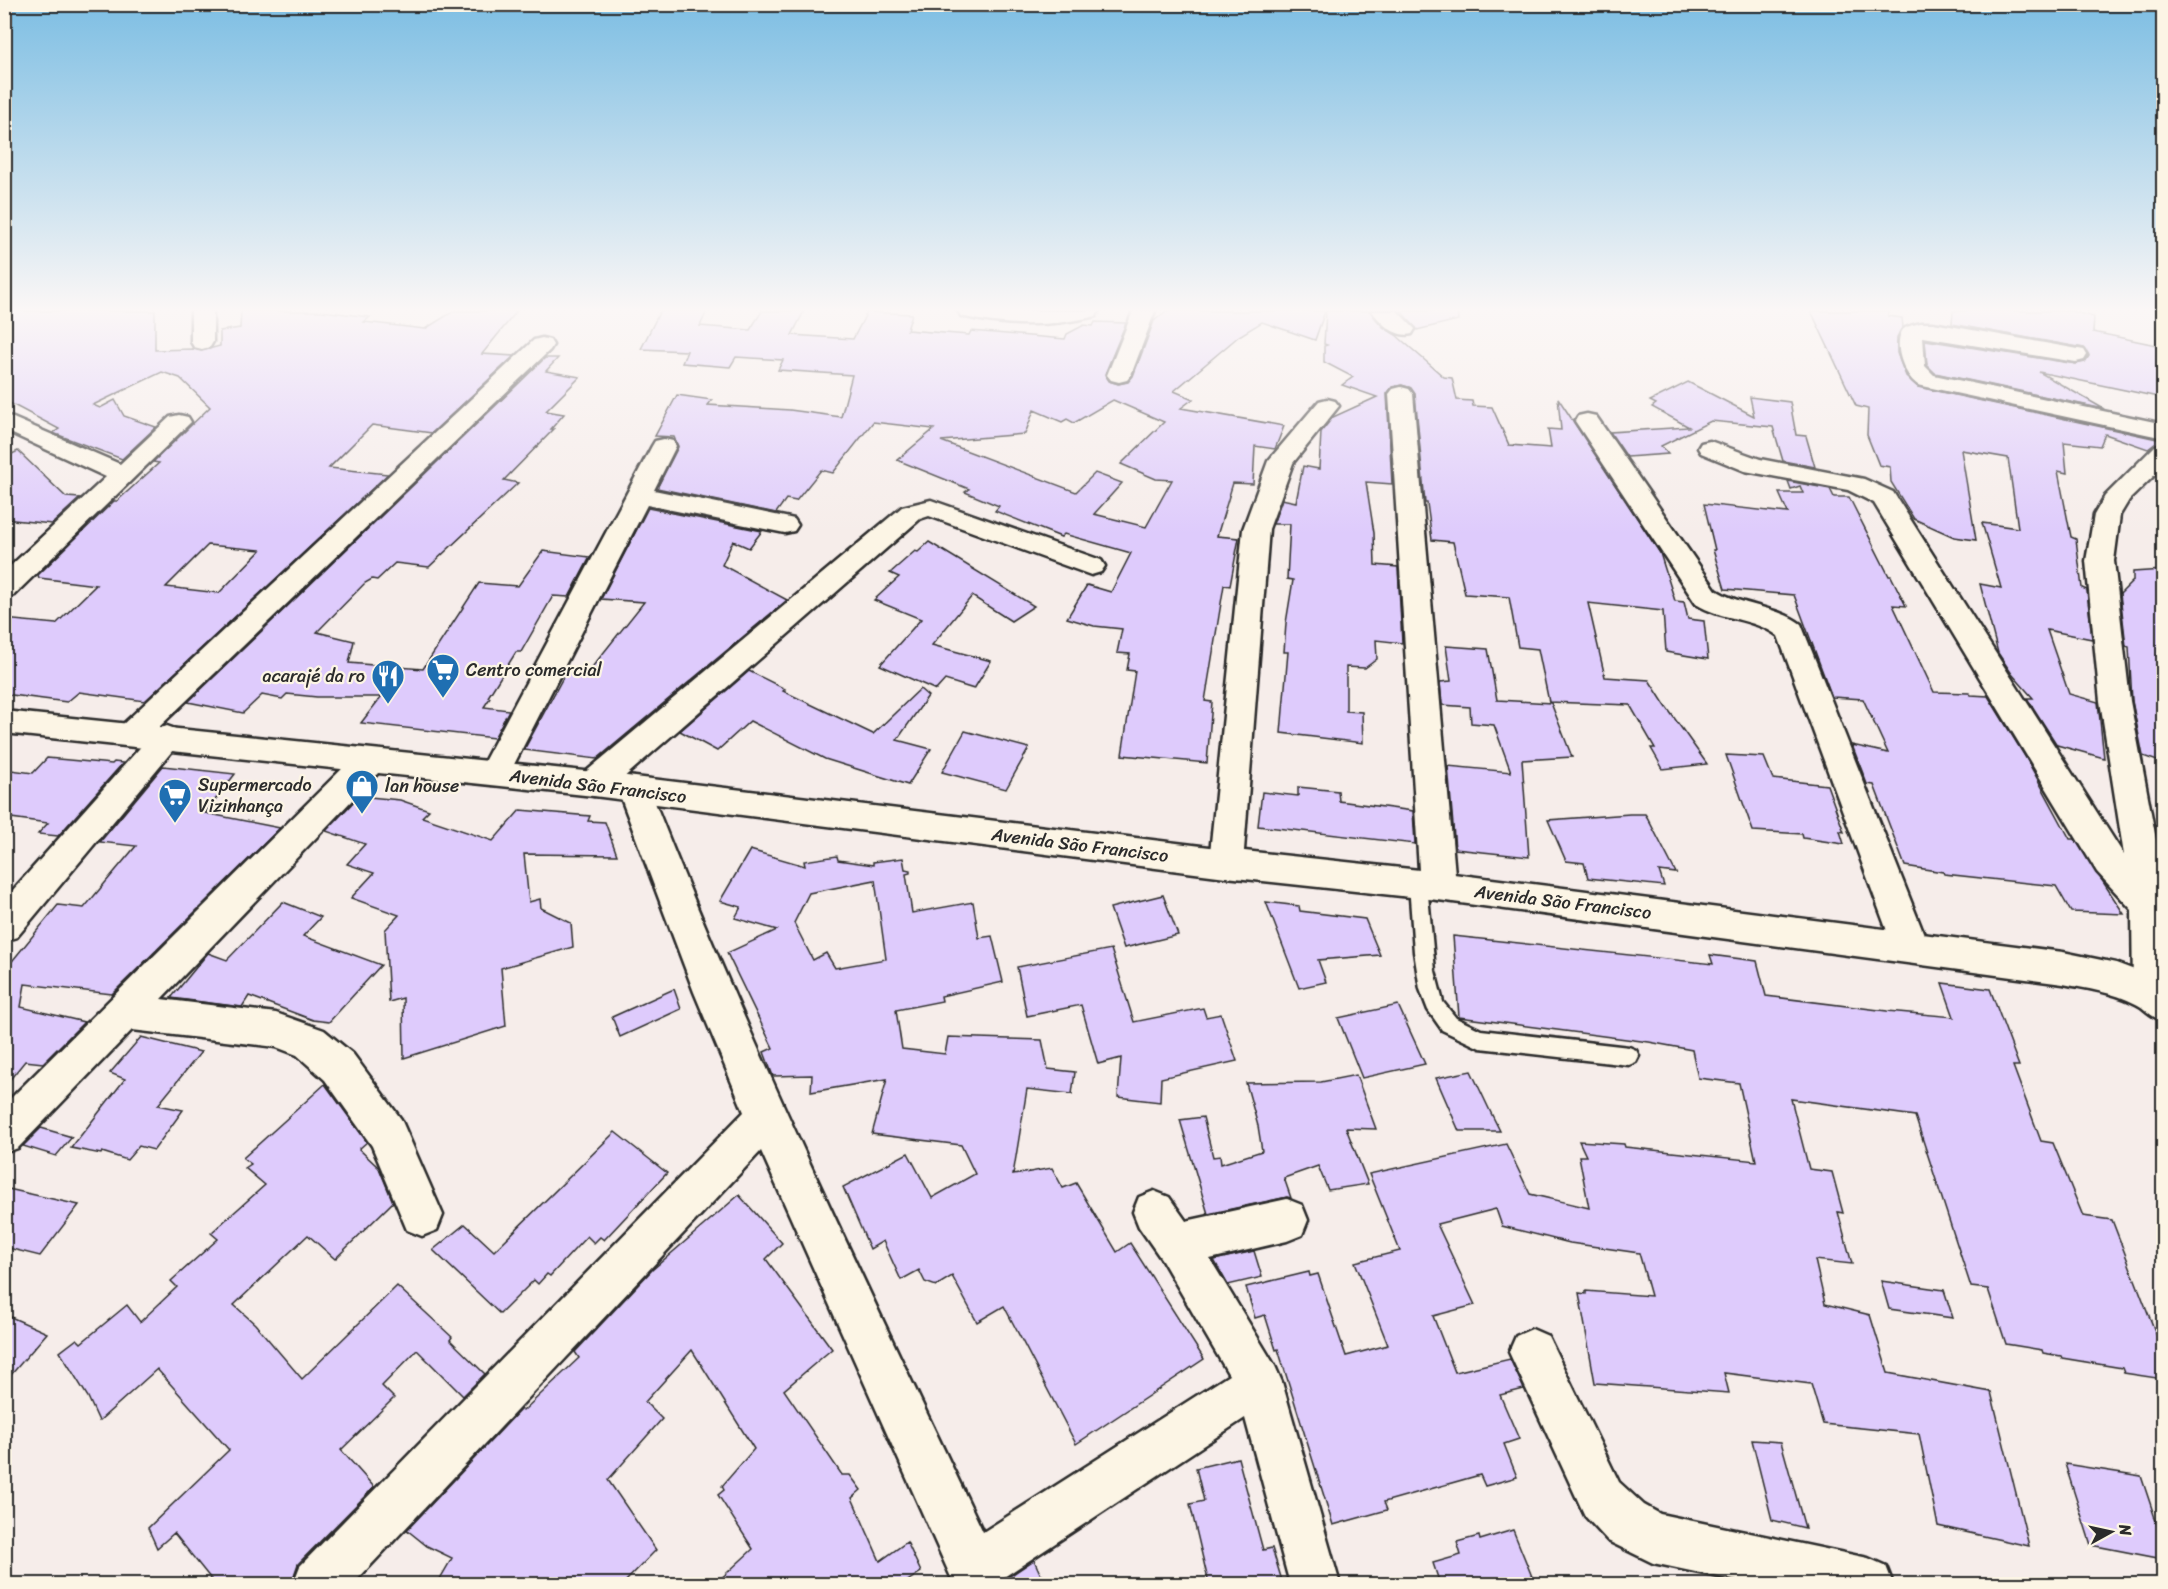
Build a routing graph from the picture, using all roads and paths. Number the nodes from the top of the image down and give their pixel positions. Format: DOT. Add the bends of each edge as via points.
graph roads {
  1 [pos="500,385"];
  2 [pos="1950,385"];
  3 [pos="1401,394"];
  4 [pos="1327,406"];
  5 [pos="4,421"];
  6 [pos="1587,421"];
  7 [pos="179,422"];
  8 [pos="2163,431"];
  9 [pos="664,446"];
  10 [pos="1710,448"];
  11 [pos="2163,451"];
  12 [pos="124,475"];
  13 [pos="638,495"];
  14 [pos="785,525"];
  15 [pos="1091,566"];
  16 [pos="4,588"];
  17 [pos="4,722"];
  18 [pos="132,734"];
  19 [pos="167,738"];
  20 [pos="369,762"];
  21 [pos="494,773"];
  22 [pos="594,784"];
  23 [pos="634,790"];
  24 [pos="1226,864"];
  25 [pos="1428,885"];
  26 [pos="2157,901"];
  27 [pos="4,926"];
  28 [pos="1911,947"];
  29 [pos="2158,999"];
  30 [pos="126,1012"];
  31 [pos="1629,1056"];
  32 [pos="765,1118"];
  33 [pos="4,1134"];
  34 [pos="422,1215"];
  35 [pos="1287,1220"];
  36 [pos="1532,1352"];
  37 [pos="1258,1382"];
  38 [pos="977,1576"];
  39 [pos="1315,1583"];
  40 [pos="318,1584"];
  41 [pos="1868,1584"];
  1 -- 18 [label="street"];
  2 -- 8 [label="street"];
  3 -- 25 [label="street"];
  4 -- 24 [label="street" via="1281,461 1256,529"];
  5 -- 12 [label="street"];
  6 -- 28 [label="street" via="1706,597 1718,605 1769,617 1791,631"];
  7 -- 12 [label="street"];
  9 -- 13 [label="street"];
  10 -- 26 [label="street" via="1754,466 1855,484 1884,498 2109,862"];
  11 -- 26 [label="street" via="2118,495 2107,515 2100,561 2115,701"];
  12 -- 16 [label="street"];
  13 -- 14 [label="street"];
  13 -- 21 [label="street"];
  15 -- 22 [label="street" via="922,508 911,513"];
  17 -- 18 [label="street, Avenida São Francisco"];
  18 -- 19 [label="street, Avenida São Francisco"];
  19 -- 20 [label="street, Avenida São Francisco"];
  19 -- 27 [label="street"];
  20 -- 21 [label="street, Avenida São Francisco"];
  20 -- 30 [label="street"];
  21 -- 22 [label="street, Avenida São Francisco"];
  22 -- 23 [label="street, Avenida São Francisco"];
  23 -- 24 [label="street, Avenida São Francisco"];
  23 -- 32 [label="street" via="674,902"];
  24 -- 25 [label="street, Avenida São Francisco"];
  25 -- 28 [label="street, Avenida São Francisco"];
  25 -- 31 [label="lane" via="1420,922 1433,1000 1441,1016 1458,1030 1480,1038"];
  26 -- 29 [label="street"];
  28 -- 29 [label="street, Avenida São Francisco" via="2063,968 2116,980"];
  30 -- 33 [label="street"];
  30 -- 34 [label="street" via="276,1030 310,1042 339,1067 387,1133"];
  32 -- 38 [label="street"];
  32 -- 40 [label="street"];
  35 -- 37 [label="street" via="1166,1229"];
  36 -- 41 [label="street" via="1602,1499 1626,1523 1653,1538"];
  37 -- 38 [label="street"];
  37 -- 39 [label="street"];
}
